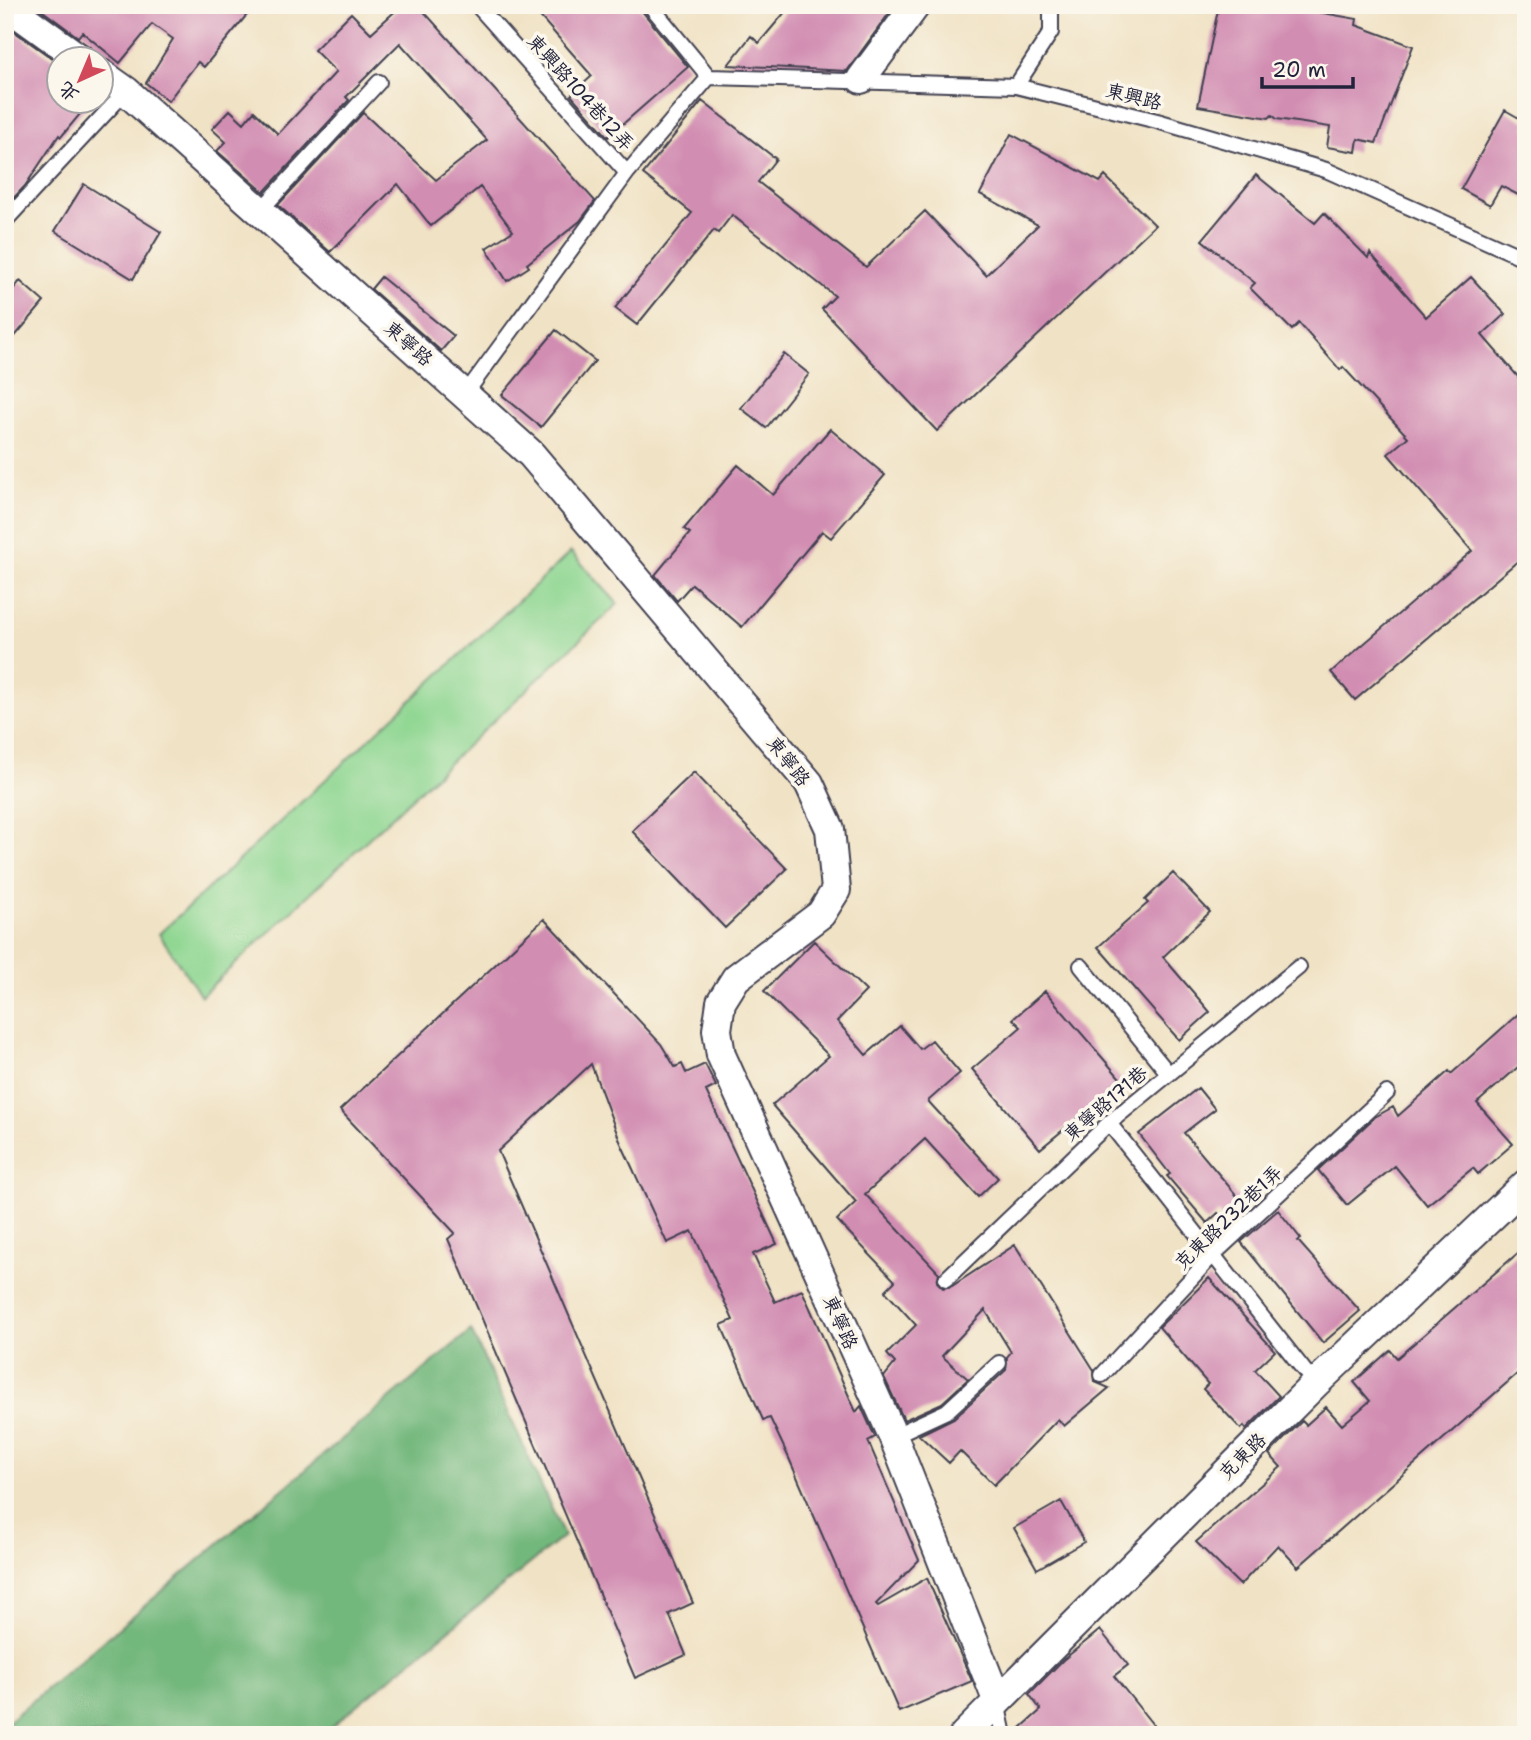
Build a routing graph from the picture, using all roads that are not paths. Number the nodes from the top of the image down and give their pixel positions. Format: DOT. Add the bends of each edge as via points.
graph roads {
  1 [pos="6,5"];
  2 [pos="477,5"];
  3 [pos="650,5"];
  4 [pos="916,5"];
  5 [pos="1051,5"];
  6 [pos="63,46"];
  7 [pos="709,77"];
  8 [pos="861,79"];
  9 [pos="379,82"];
  10 [pos="116,84"];
  11 [pos="1016,86"];
  12 [pos="126,91"];
  13 [pos="627,173"];
  14 [pos="259,212"];
  15 [pos="5,221"];
  16 [pos="1526,259"];
  17 [pos="466,393"];
  18 [pos="1081,966"];
  19 [pos="1299,967"];
  20 [pos="1169,1074"];
  21 [pos="1387,1093"];
  22 [pos="1109,1123"];
  23 [pos="1526,1184"];
  24 [pos="1213,1255"];
  25 [pos="946,1279"];
  26 [pos="999,1363"];
  27 [pos="1102,1375"];
  28 [pos="1315,1384"];
  29 [pos="893,1436"];
  30 [pos="997,1700"];
  31 [pos="964,1735"];
  32 [pos="1004,1735"];
  1 -- 6 [label="street"];
  2 -- 13 [label="lane, 東興路104巷12弄"];
  3 -- 7 [label="lane"];
  4 -- 8 [label="street"];
  5 -- 11 [label="lane" via="1051,32"];
  7 -- 8 [label="lane, 東興路"];
  7 -- 13 [label="lane"];
  8 -- 11 [label="lane, 東興路"];
  9 -- 14 [label="lane"];
  10 -- 12 [label="street, 東寧路"];
  11 -- 16 [label="lane, 東興路" via="1326,170"];
  12 -- 14 [label="street, 東寧路"];
  12 -- 15 [label="lane"];
  13 -- 17 [label="lane"];
  14 -- 17 [label="street, 東寧路"];
  17 -- 29 [label="street, 東寧路" via="531,454 809,783 830,829 836,890 830,903 736,978 721,1002 718,1030 721,1055"];
  18 -- 20 [label="lane"];
  19 -- 20 [label="lane, 東寧路171巷"];
  20 -- 22 [label="lane, 東寧路171巷"];
  21 -- 24 [label="lane, 克東路232巷1弄"];
  22 -- 24 [label="lane"];
  22 -- 25 [label="lane, 東寧路171巷"];
  23 -- 28 [label="street, 克東路"];
  24 -- 27 [label="lane, 克東路232巷1弄"];
  24 -- 28 [label="lane"];
  26 -- 29 [label="lane" via="947,1411"];
  28 -- 30 [label="street, 克東路"];
  29 -- 30 [label="street, 東寧路"];
  30 -- 31 [label="street, 克東路"];
  30 -- 32 [label="lane"];
}
